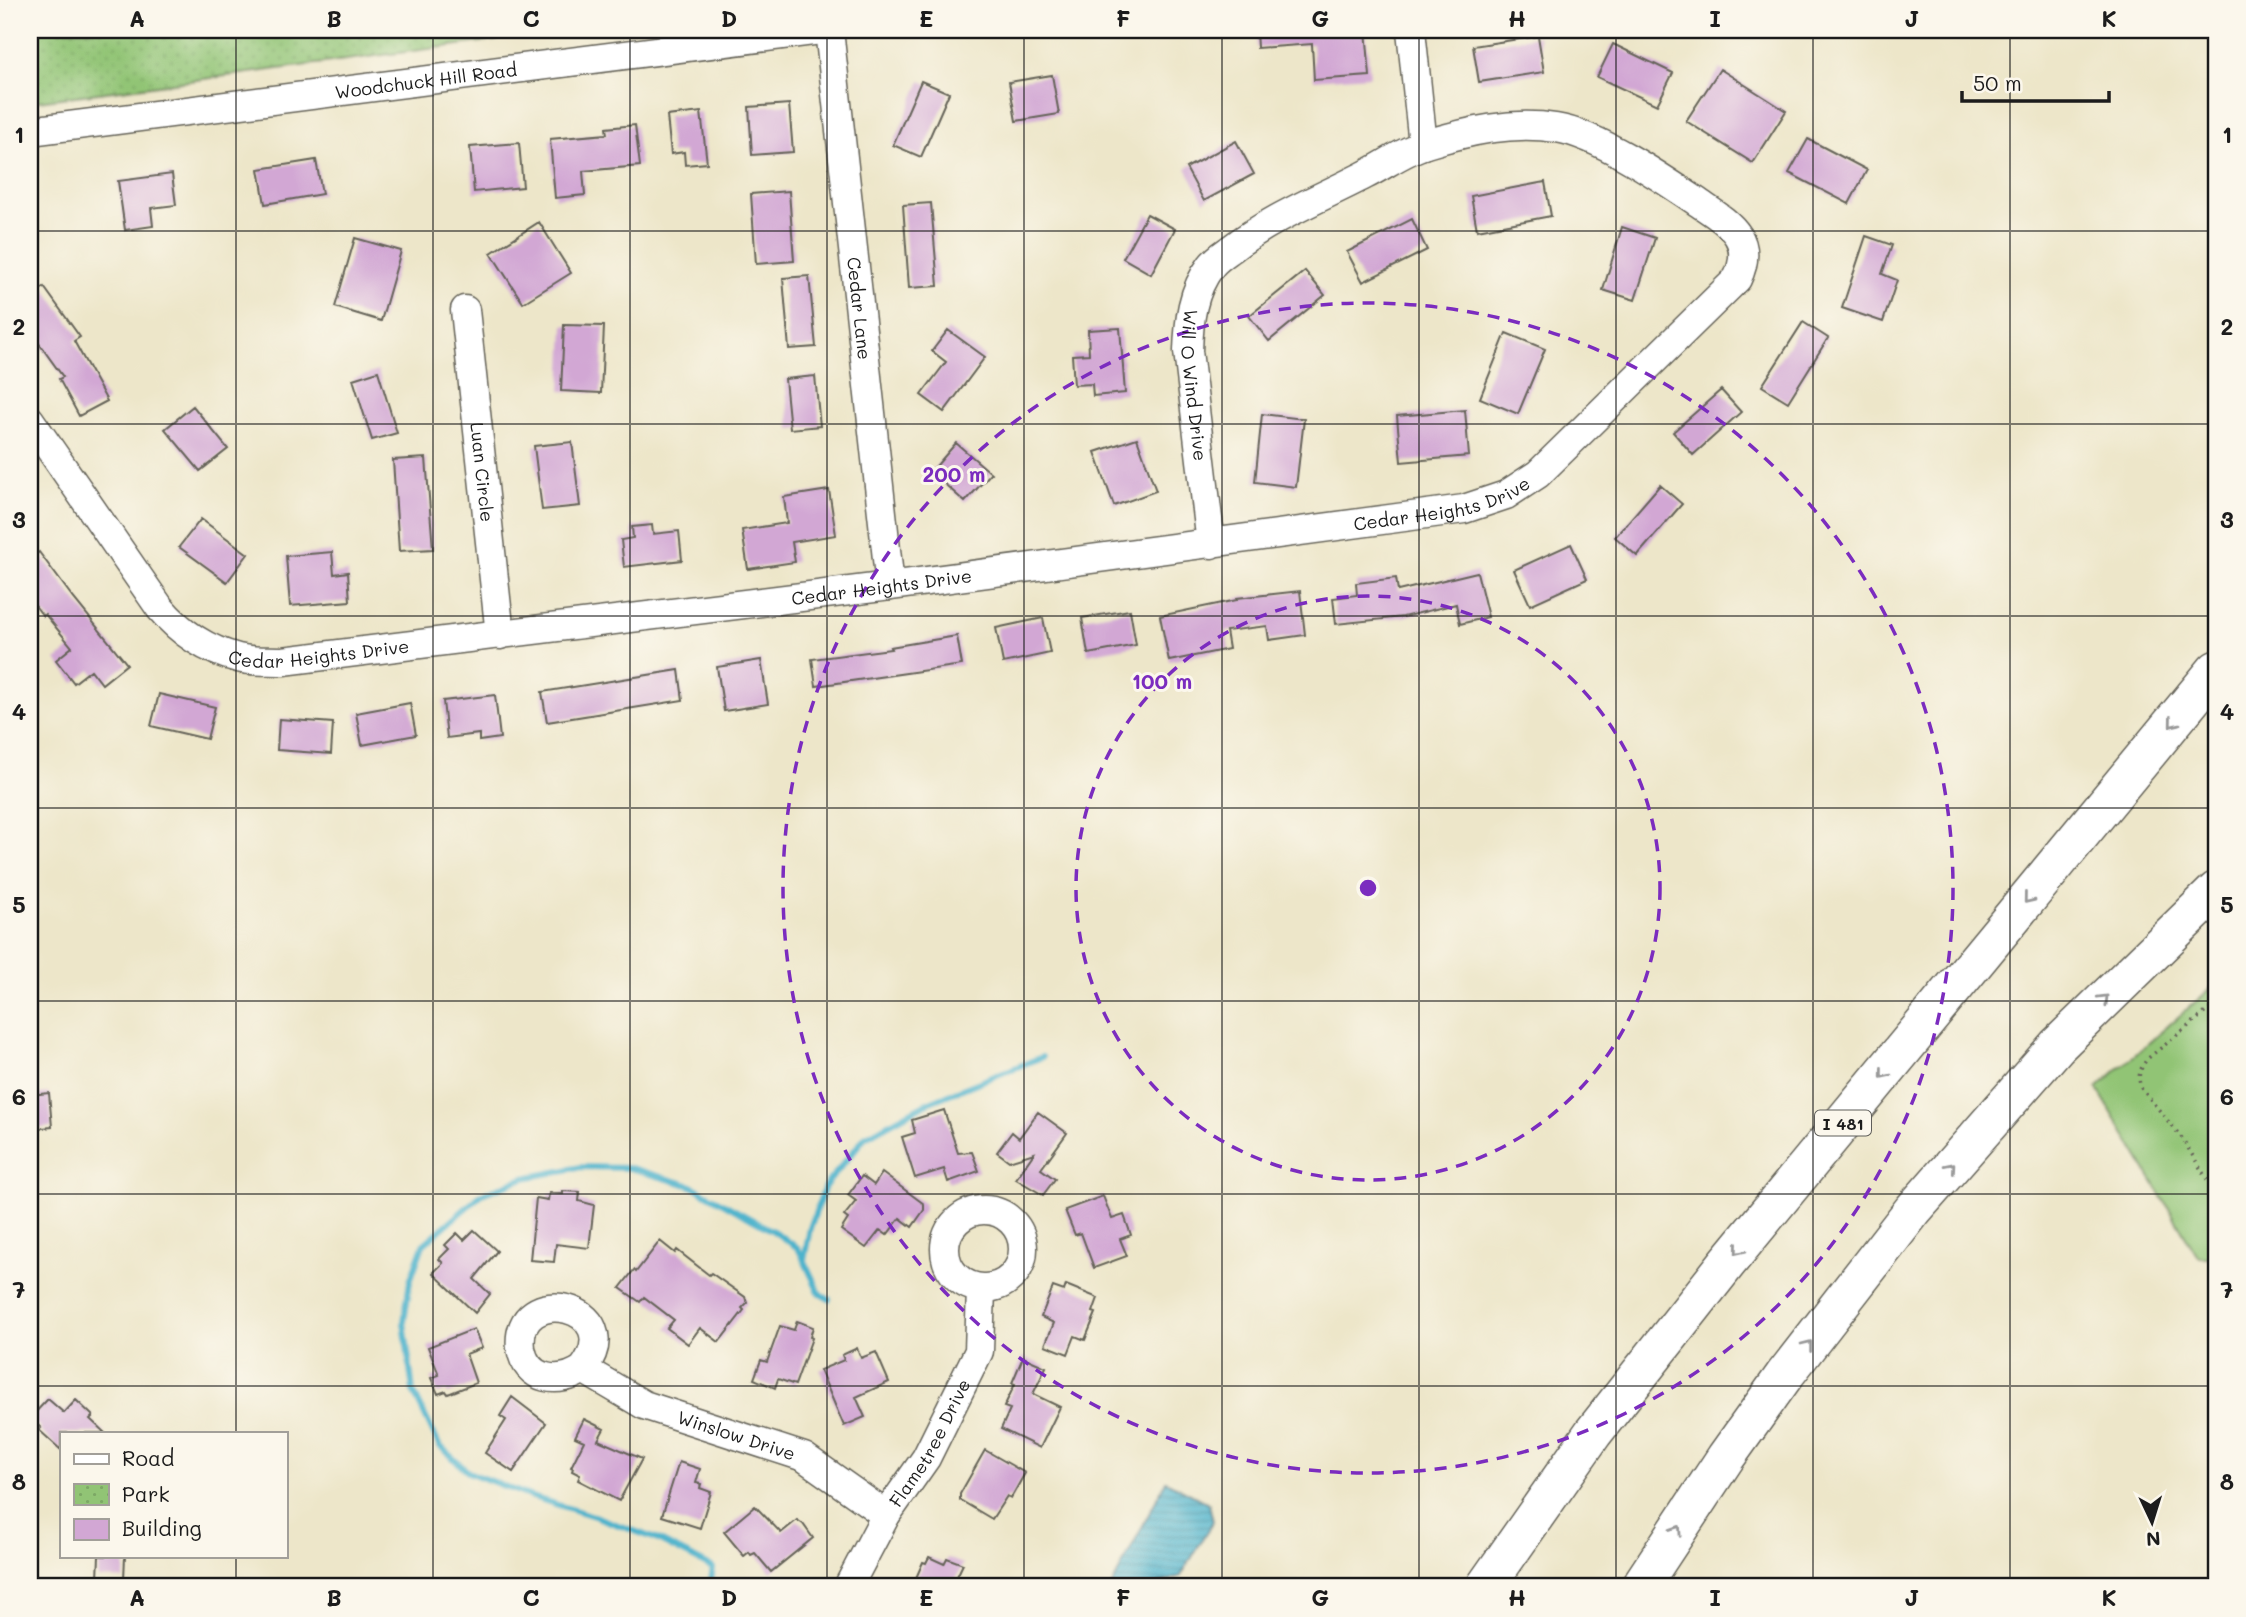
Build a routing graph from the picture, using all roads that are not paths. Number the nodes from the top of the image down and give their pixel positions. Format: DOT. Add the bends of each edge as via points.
graph roads {
  1 [pos="821,30"];
  2 [pos="829,30"];
  3 [pos="1411,30"];
  4 [pos="30,131"];
  5 [pos="1423,145"];
  6 [pos="1744,258"];
  7 [pos="465,310"];
  8 [pos="30,420"];
  9 [pos="1211,544"];
  10 [pos="890,586"];
  11 [pos="500,635"];
  12 [pos="2216,670"];
  13 [pos="2216,891"];
  14 [pos="981,1289"];
  15 [pos="583,1369"];
  16 [pos="886,1515"];
  17 [pos="848,1587"];
  18 [pos="1485,1587"];
  19 [pos="1640,1587"];
  1 -- 4 [label="street, Woodchuck Hill Road"];
  2 -- 10 [label="street, Cedar Lane"];
  3 -- 5 [label="street"];
  5 -- 6 [label="street, Will O Wind Drive" via="1501,126 1556,128 1585,135 1670,183 1728,223 1738,235"];
  5 -- 9 [label="street, Will O Wind Drive" via="1248,236 1212,264 1196,290 1188,351"];
  6 -- 9 [label="street, Cedar Heights Drive" via="1737,279 1538,474 1506,495 1464,509"];
  7 -- 11 [label="street, Luan Circle"];
  8 -- 11 [label="street, Cedar Heights Drive" via="160,608 174,625 208,648 240,659 283,661"];
  9 -- 10 [label="street, Cedar Heights Drive"];
  10 -- 11 [label="street, Cedar Heights Drive"];
  12 -- 18 [label="highway, I 481, one-way" via="1592,1433"];
  19 -- 13 [label="highway, one-way" via="1784,1376 1913,1210 2057,1046"];
  14 -- 16 [label="street, Flametree Drive" via="979,1351 926,1458"];
  15 -- 16 [label="street, Winslow Drive" via="644,1405 804,1457"];
  16 -- 17 [label="street, Flametree Drive"];
}
